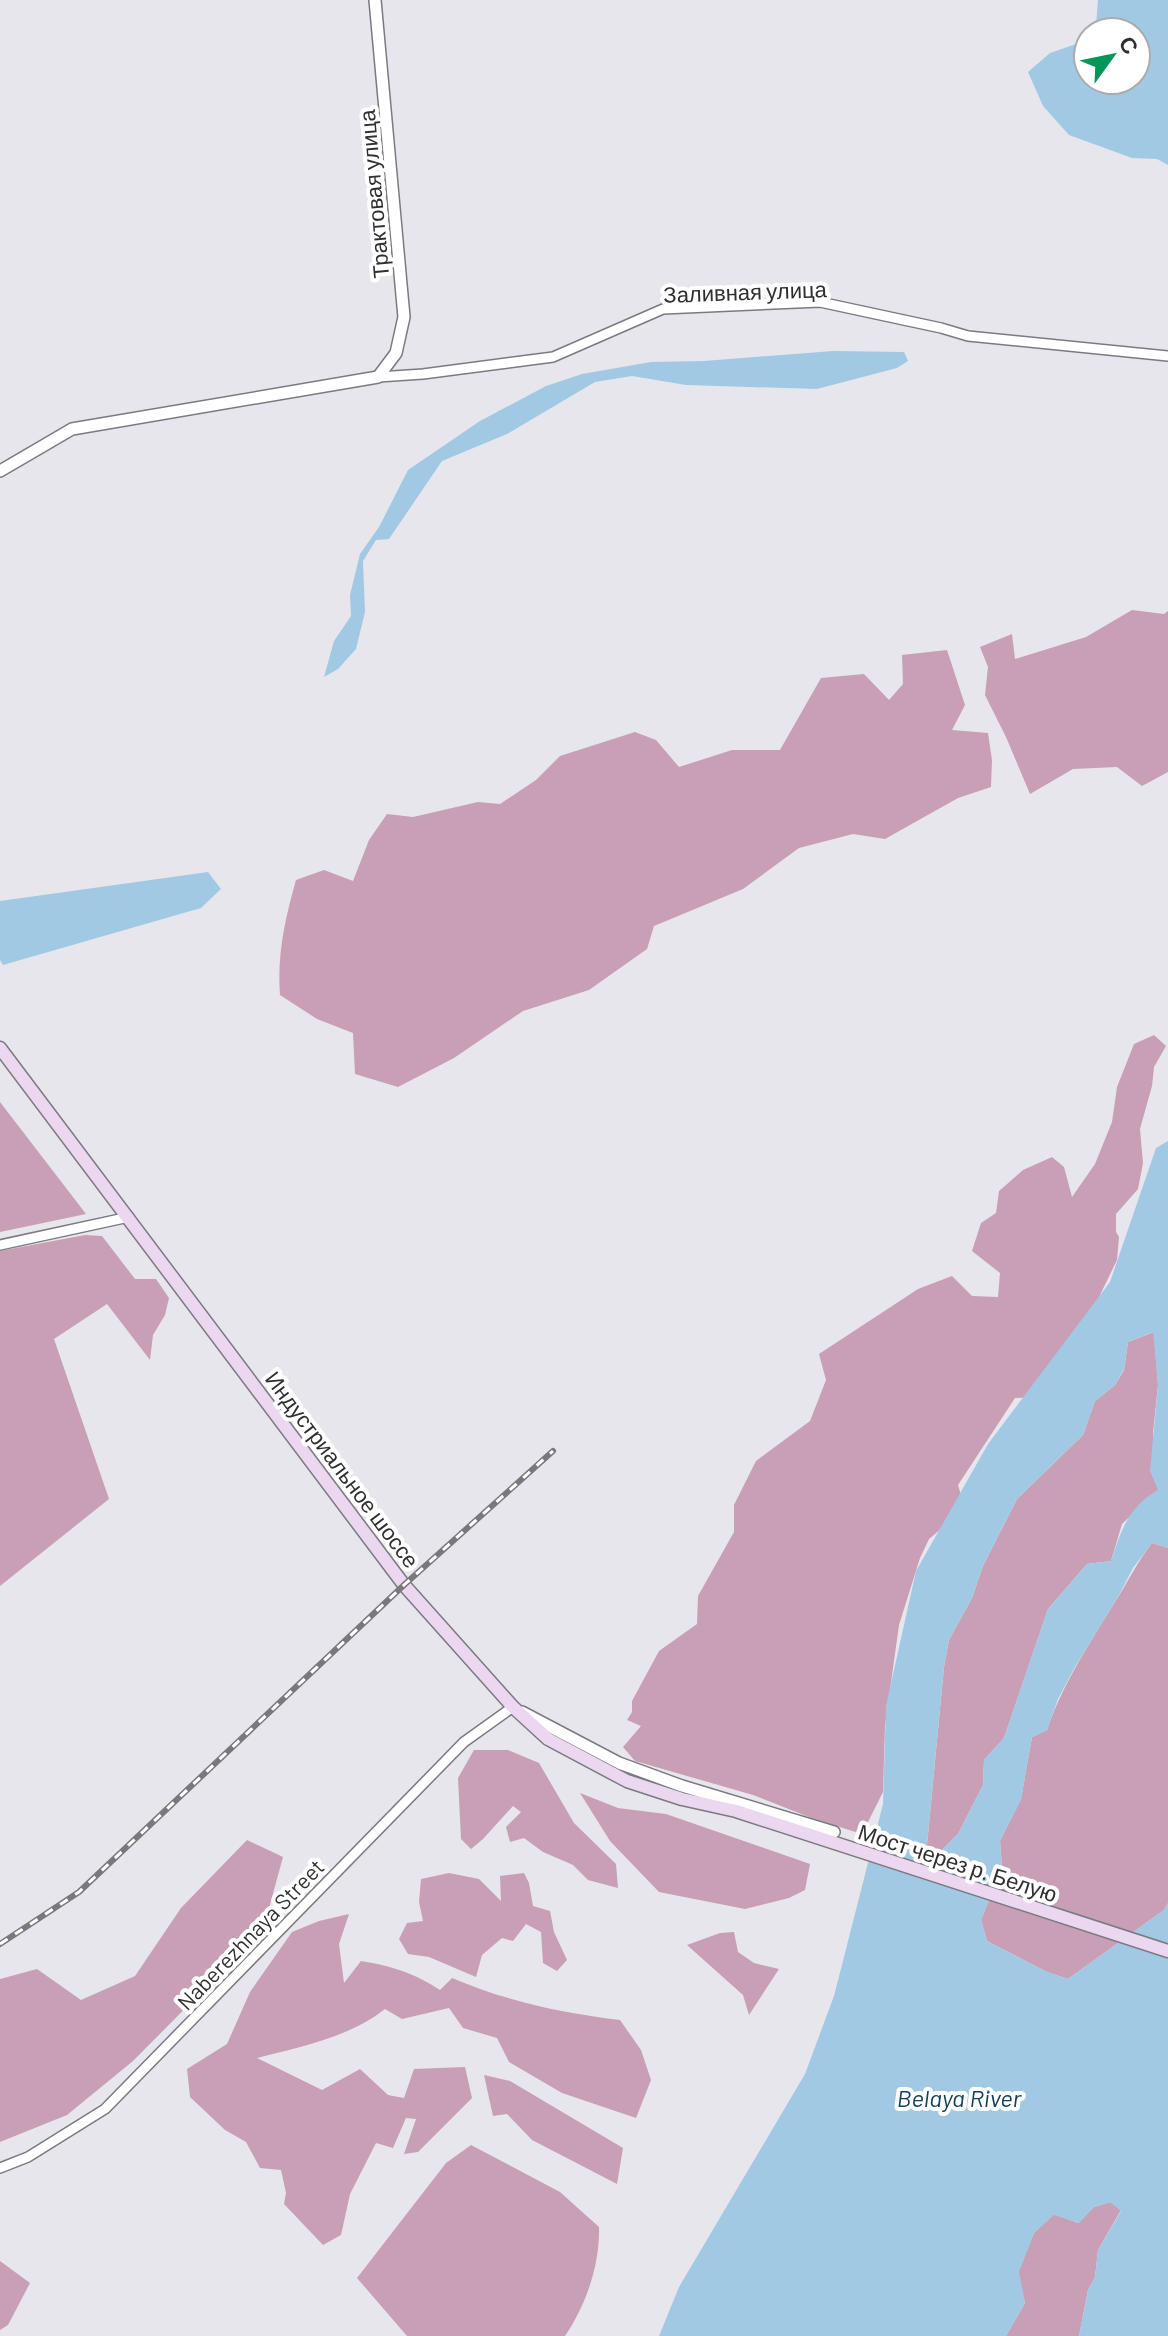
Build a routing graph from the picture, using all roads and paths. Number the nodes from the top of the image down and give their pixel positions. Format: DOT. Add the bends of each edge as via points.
graph roads {
  1 [pos="375,0"];
  2 [pos="1168,356"];
  3 [pos="378,377"];
  4 [pos="0,471"];
  5 [pos="0,1048"];
  6 [pos="129,1217"];
  7 [pos="0,1245"];
  8 [pos="513,1707"];
  9 [pos="736,1811"];
  10 [pos="834,1832"];
  11 [pos="1168,1951"];
  12 [pos="0,2168"];
  1 -- 3 [label="street, Трактовая улица" via="404,317 396,353"];
  2 -- 3 [label="street, Заливная улица" via="968,336 820,302 663,309 553,357"];
  3 -- 4 [label="street" via="72,429"];
  5 -- 6 [label="main road, Индустриальное шоссе"];
  6 -- 7 [label="street"];
  6 -- 8 [label="main road, Индустриальное шоссе" via="404,1585"];
  8 -- 9 [label="main road, Индустриальное шоссе" via="548,1739 627,1781"];
  8 -- 10 [label="street" via="619,1763"];
  8 -- 12 [label="street, Naberezhnaya Street" via="464,1742 105,2109 28,2157"];
  9 -- 11 [label="main road, Мост через р. Белую"];
}
